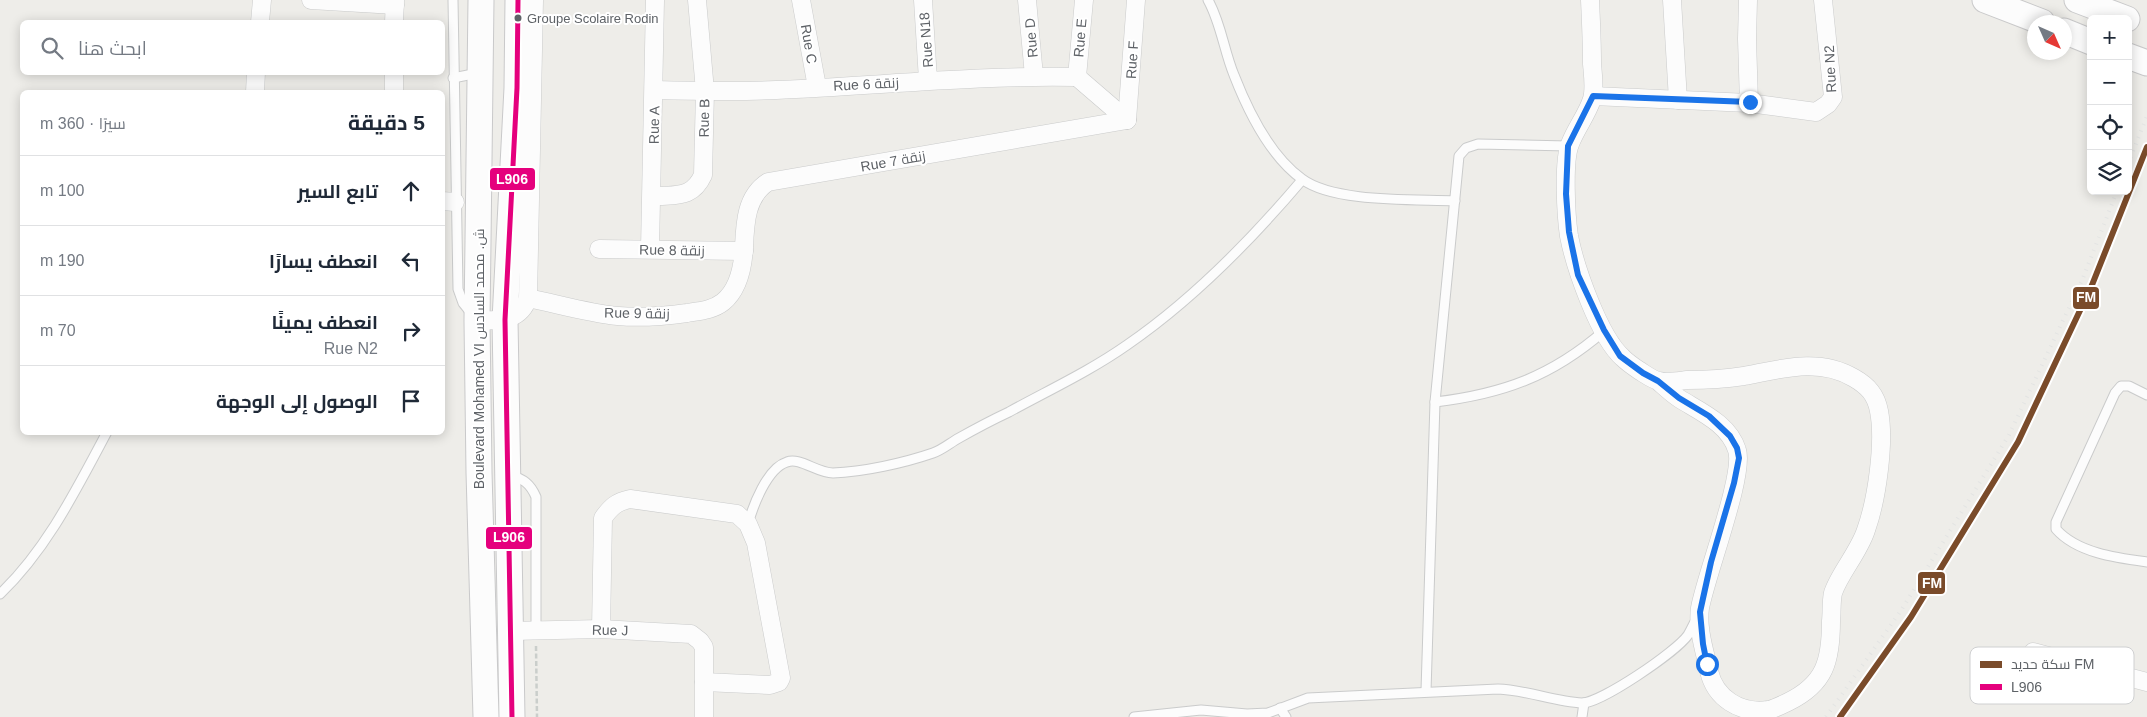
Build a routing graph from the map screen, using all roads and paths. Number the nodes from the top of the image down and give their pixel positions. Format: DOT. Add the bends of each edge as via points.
graph roads {
  1 [pos="262,0"];
  2 [pos="311,0"];
  3 [pos="453,0"];
  4 [pos="481,0"];
  5 [pos="518,0"];
  6 [pos="534,0"];
  7 [pos="655,0"];
  8 [pos="697,0"];
  9 [pos="801,0"];
  10 [pos="923,0"];
  11 [pos="1028,0"];
  12 [pos="1084,0"];
  13 [pos="1136,0"];
  14 [pos="1208,0"];
  15 [pos="1590,0"];
  16 [pos="1672,0"];
  17 [pos="1748,0"];
  18 [pos="1823,0"];
  19 [pos="1985,0"];
  20 [pos="2077,0"];
  21 [pos="395,9"];
  22 [pos="2117,15"];
  23 [pos="2027,16"];
  24 [pos="260,20"];
  25 [pos="2132,20"];
  26 [pos="2147,26"];
  27 [pos="2072,35"];
  28 [pos="2087,41"];
  29 [pos="2132,57"];
  30 [pos="2147,62"];
  31 [pos="480,73"];
  32 [pos="256,75"];
  33 [pos="394,75"];
  34 [pos="1034,76"];
  35 [pos="1077,77"];
  36 [pos="454,78"];
  37 [pos="928,80"];
  38 [pos="817,87"];
  39 [pos="525,89"];
  40 [pos="256,90"];
  41 [pos="394,90"];
  42 [pos="654,90"];
  43 [pos="705,91"];
  44 [pos="1593,96"];
  45 [pos="1678,100"];
  46 [pos="1750,102"];
  47 [pos="1127,120"];
  48 [pos="1568,146"];
  49 [pos="1302,180"];
  50 [pos="652,197"];
  51 [pos="449,201"];
  52 [pos="1455,201"];
  53 [pos="599,249"];
  54 [pos="650,249"];
  55 [pos="744,251"];
  56 [pos="737,284"];
  57 [pos="528,298"];
  58 [pos="505,320"];
  59 [pos="477,321"];
  60 [pos="1604,330"];
  61 [pos="1658,381"];
  62 [pos="2147,395"];
  63 [pos="1435,402"];
  64 [pos="105,435"];
  65 [pos="507,474"];
  66 [pos="748,524"];
  67 [pos="2147,562"];
  68 [pos="0,594"];
  69 [pos="1700,612"];
  70 [pos="601,629"];
  71 [pos="536,630"];
  72 [pos="511,631"];
  73 [pos="2134,679"];
  74 [pos="704,682"];
  75 [pos="2147,682"];
  76 [pos="1426,691"];
  77 [pos="1584,703"];
  78 [pos="1280,708"];
  79 [pos="486,717"];
  80 [pos="512,717"];
  81 [pos="537,717"];
  82 [pos="704,717"];
  83 [pos="1134,717"];
  84 [pos="1286,717"];
  85 [pos="1582,717"];
  1 -- 24 [label="street"];
  2 -- 21 [label="street"];
  3 -- 36 [label="lane"];
  4 -- 31 [label="main road, Boulevard Mohamed VI ش. محمد السادس"];
  5 -- 39 [label="main road, Boulevard Mohamed VI ش. محمد السادس"];
  6 -- 39 [label="street"];
  7 -- 42 [label="street, Rue A"];
  8 -- 43 [label="street, Rue B"];
  9 -- 38 [label="street, Rue C"];
  10 -- 37 [label="street, Rue N18"];
  11 -- 34 [label="street, Rue D"];
  12 -- 35 [label="street, Rue E"];
  13 -- 47 [label="street, Rue F"];
  14 -- 49 [label="lane" via="1250,115 1269,144"];
  15 -- 44 [label="street"];
  16 -- 45 [label="street"];
  17 -- 46 [label="street"];
  18 -- 46 [label="street, Rue N2" via="1833,96 1828,104 1816,112"];
  19 -- 23 [label="main road"];
  20 -- 22 [label="main road"];
  25 -- 26 [label="main road"];
  27 -- 28 [label="main road"];
  29 -- 30 [label="main road"];
  31 -- 36 [label="lane"];
  31 -- 59 [label="main road, Boulevard Mohamed VI ش. محمد السادس"];
  32 -- 40 [label="street"];
  33 -- 41 [label="street"];
  34 -- 35 [label="street, Rue 6 زنقة"];
  34 -- 37 [label="street, Rue 6 زنقة"];
  35 -- 47 [label="street"];
  36 -- 51 [label="lane"];
  37 -- 38 [label="street, Rue 6 زنقة"];
  38 -- 43 [label="street, Rue 6 زنقة"];
  39 -- 57 [label="street"];
  39 -- 58 [label="main road, Boulevard Mohamed VI ش. محمد السادس"];
  42 -- 43 [label="street, Rue 6 زنقة"];
  42 -- 50 [label="street, Rue A"];
  43 -- 50 [label="street, Rue B" via="703,175 699,185 691,193"];
  44 -- 45 [label="street, Rue N2"];
  44 -- 48 [label="street"];
  45 -- 46 [label="street, Rue N2"];
  47 -- 55 [label="street, Rue 7 زنقة" via="768,182 760,187 752,201 746,219"];
  48 -- 52 [label="lane" via="1478,144 1466,148 1459,156"];
  48 -- 60 [label="street" via="1566,194 1569,232 1578,275"];
  49 -- 52 [label="lane" via="1337,193 1364,198"];
  49 -- 66 [label="lane" via="1245,244 1176,308 1127,346 934,452 892,464 834,473 821,472 796,461 782,464 757,498"];
  50 -- 54 [label="street, Rue A"];
  51 -- 59 [label="lane" via="458,289 463,303"];
  52 -- 63 [label="lane"];
  53 -- 54 [label="street, Rue 8 زنقة"];
  54 -- 55 [label="street, Rue 8 زنقة"];
  55 -- 56 [label="street, Rue 7 زنقة"];
  56 -- 57 [label="street, Rue 9 زنقة" via="721,303 705,310 675,314 620,316"];
  57 -- 58 [label="street" via="520,314"];
  58 -- 59 [label="street"];
  58 -- 65 [label="main road, Boulevard Mohamed VI ش. محمد السادس"];
  59 -- 79 [label="main road, Boulevard Mohamed VI ش. محمد السادس"];
  60 -- 61 [label="street" via="1620,356"];
  60 -- 63 [label="lane" via="1554,368 1482,395"];
  61 -- 69 [label="street" via="1722,427 1738,453 1734,483"];
  61 -- 69 [label="street" via="1709,379 1819,366 1846,374 1863,384 1874,394 1879,411 1878,471 1866,530 1834,592 1829,657 1824,673 1813,686 1770,710 1730,704 1711,681"];
  62 -- 67 [label="lane" via="2129,386 2121,386 2115,393 2056,522 2056,529 2061,535 2094,552"];
  63 -- 76 [label="lane"];
  64 -- 68 [label="lane" via="48,539"];
  65 -- 71 [label="lane" via="523,479 536,497"];
  65 -- 72 [label="main road, Boulevard Mohamed VI ش. محمد السادس"];
  66 -- 70 [label="street" via="737,514 723,511 630,499 611,506 603,518"];
  66 -- 74 [label="street" via="756,543 781,678 770,685"];
  69 -- 77 [label="lane" via="1688,636 1668,654 1599,699"];
  70 -- 71 [label="street, Rue J"];
  70 -- 74 [label="street, Rue J" via="684,633 696,637 704,647"];
  71 -- 72 [label="street, Rue J"];
  71 -- 81 [label="path"];
  72 -- 80 [label="main road, Boulevard Mohamed VI ش. محمد السادس"];
  73 -- 75 [label="street"];
  74 -- 82 [label="street"];
  76 -- 77 [label="lane" via="1519,690"];
  76 -- 78 [label="lane" via="1308,698"];
  77 -- 85 [label="lane"];
  78 -- 83 [label="lane" via="1247,714 1201,710"];
  78 -- 84 [label="lane"];
}
